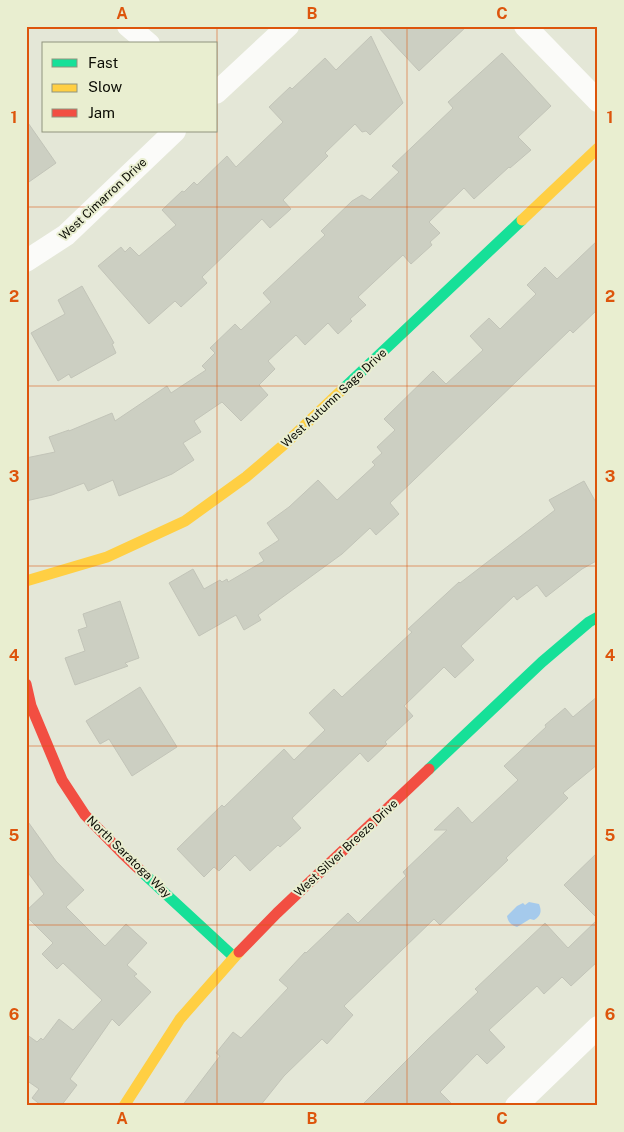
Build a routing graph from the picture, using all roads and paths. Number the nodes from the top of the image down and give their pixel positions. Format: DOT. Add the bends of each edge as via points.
graph roads {
  1 [pos="128,26"];
  2 [pos="288,26"];
  3 [pos="525,26"];
  4 [pos="147,42"];
  5 [pos="218,91"];
  6 [pos="598,101"];
  7 [pos="174,132"];
  8 [pos="598,148"];
  9 [pos="26,261"];
  10 [pos="26,581"];
  11 [pos="598,617"];
  12 [pos="26,684"];
  13 [pos="234,957"];
  14 [pos="598,1027"];
  15 [pos="124,1106"];
  16 [pos="516,1106"];
  1 -- 4 [label="street"];
  2 -- 5 [label="street"];
  3 -- 6 [label="street"];
  7 -- 9 [label="street, West Cimarron Drive" via="66,235"];
  8 -- 10 [label="street, West Autumn Sage Drive" via="246,477 185,521 107,556"];
  11 -- 13 [label="street, West Silver Breeze Drive" via="542,662"];
  12 -- 13 [label="street, North Saratoga Way" via="31,706 62,780 85,815"];
  13 -- 15 [label="street, West Silver Breeze Drive" via="180,1019"];
  14 -- 16 [label="street"];
}
